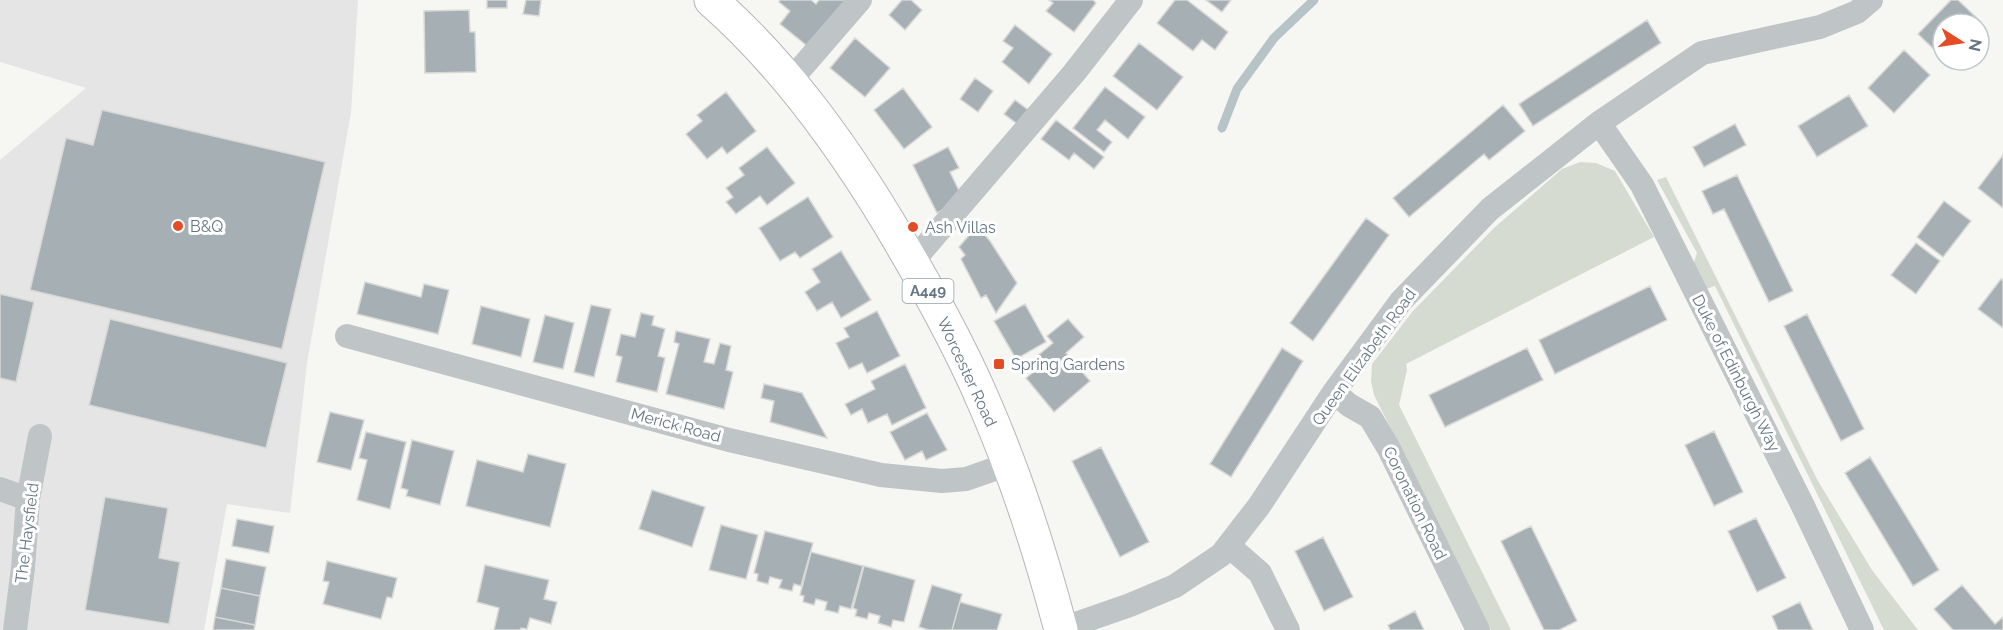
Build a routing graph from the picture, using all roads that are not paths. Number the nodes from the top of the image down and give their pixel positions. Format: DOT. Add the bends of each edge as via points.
graph roads {
  1 [pos="711,0"];
  2 [pos="860,0"];
  3 [pos="1131,0"];
  4 [pos="1871,0"];
  5 [pos="790,81"];
  6 [pos="1599,123"];
  7 [pos="912,262"];
  8 [pos="347,336"];
  9 [pos="1334,392"];
  10 [pos="40,436"];
  11 [pos="1009,464"];
  12 [pos="0,489"];
  13 [pos="28,499"];
  14 [pos="1229,546"];
  15 [pos="15,630"];
  16 [pos="1061,630"];
  17 [pos="1288,630"];
  18 [pos="1478,630"];
  19 [pos="1862,630"];
  1 -- 5 [label="highway, Worcester Road / A449"];
  2 -- 5 [label="street"];
  3 -- 7 [label="street" via="1074,74"];
  4 -- 6 [label="street, Queen Elizabeth Road" via="1857,12 1820,27 1702,53"];
  5 -- 7 [label="highway, Worcester Road / A449" via="854,165"];
  6 -- 9 [label="street, Queen Elizabeth Road" via="1482,217 1401,301"];
  6 -- 19 [label="street, Duke of Edinburgh Way" via="1642,185"];
  7 -- 11 [label="highway, Worcester Road / A449" via="965,361"];
  8 -- 11 [label="street, Merick Road" via="729,440 881,475 942,481 966,479"];
  9 -- 14 [label="street, Queen Elizabeth Road"];
  9 -- 18 [label="street, Coronation Road" via="1370,417"];
  10 -- 13 [label="street, The Haysfield"];
  11 -- 16 [label="highway, Worcester Road / A449" via="1036,540"];
  12 -- 13 [label="street"];
  13 -- 15 [label="street, The Haysfield"];
  14 -- 16 [label="street, Queen Elizabeth Road" via="1175,586"];
  14 -- 17 [label="street" via="1260,573"];
}
